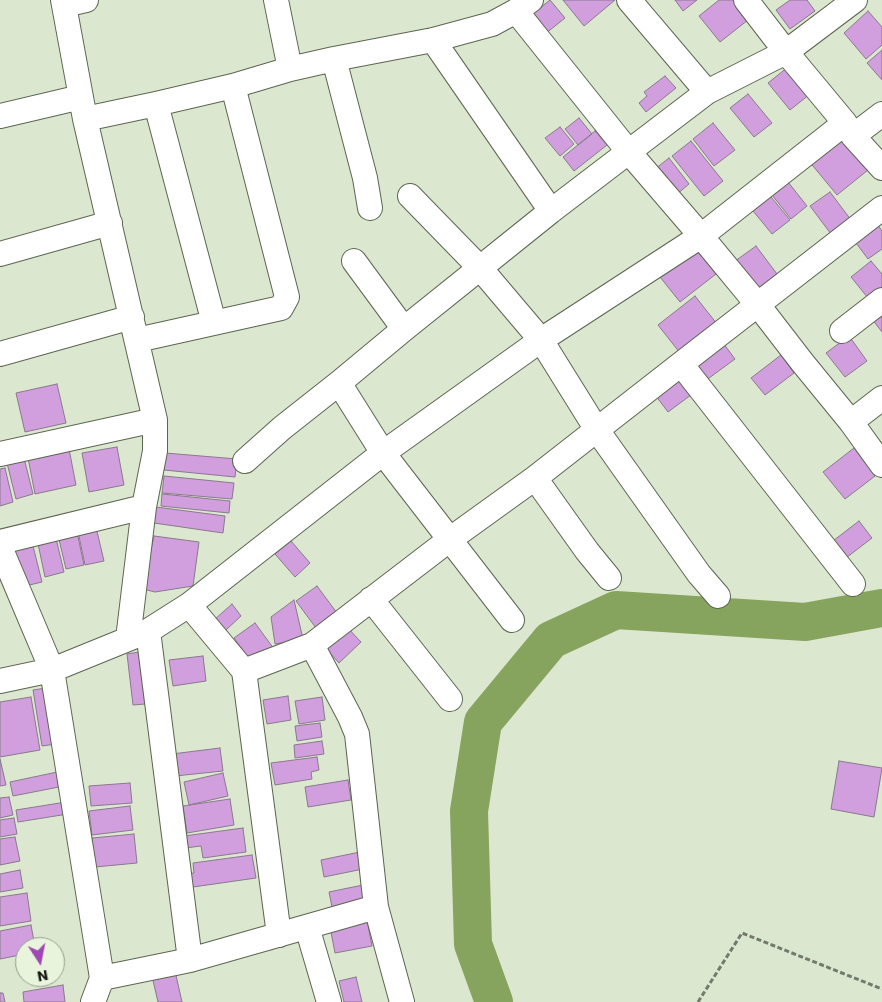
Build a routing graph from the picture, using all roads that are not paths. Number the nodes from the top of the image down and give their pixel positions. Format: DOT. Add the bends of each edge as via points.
graph roads {
  1 [pos="276,0"];
  2 [pos="629,0"];
  3 [pos="746,0"];
  4 [pos="855,0"];
  5 [pos="71,2"];
  6 [pos="524,6"];
  7 [pos="434,40"];
  8 [pos="786,52"];
  9 [pos="334,59"];
  10 [pos="290,69"];
  11 [pos="232,86"];
  12 [pos="707,92"];
  13 [pos="156,104"];
  14 [pos="83,108"];
  15 [pos="882,114"];
  16 [pos="0,116"];
  17 [pos="849,130"];
  18 [pos="628,152"];
  19 [pos="882,168"];
  20 [pos="410,196"];
  21 [pos="370,208"];
  22 [pos="882,208"];
  23 [pos="551,211"];
  24 [pos="110,223"];
  25 [pos="701,236"];
  26 [pos="0,254"];
  27 [pos="354,262"];
  28 [pos="480,268"];
  29 [pos="882,300"];
  30 [pos="758,305"];
  31 [pos="132,317"];
  32 [pos="214,323"];
  33 [pos="404,329"];
  34 [pos="842,331"];
  35 [pos="137,340"];
  36 [pos="541,340"];
  37 [pos="0,354"];
  38 [pos="681,364"];
  39 [pos="339,383"];
  40 [pos="882,398"];
  41 [pos="156,420"];
  42 [pos="851,422"];
  43 [pos="597,430"];
  44 [pos="384,453"];
  45 [pos="0,454"];
  46 [pos="245,461"];
  47 [pos="882,465"];
  48 [pos="536,478"];
  49 [pos="144,507"];
  50 [pos="449,540"];
  51 [pos="0,542"];
  52 [pos="0,547"];
  53 [pos="609,578"];
  54 [pos="853,584"];
  55 [pos="718,596"];
  56 [pos="371,599"];
  57 [pos="189,605"];
  58 [pos="512,620"];
  59 [pos="138,635"];
  60 [pos="312,645"];
  61 [pos="52,670"];
  62 [pos="244,671"];
  63 [pos="0,681"];
  64 [pos="450,699"];
  65 [pos="376,907"];
  66 [pos="307,927"];
  67 [pos="278,935"];
  68 [pos="190,960"];
  69 [pos="102,978"];
  70 [pos="93,1002"];
  71 [pos="329,1002"];
  72 [pos="402,1002"];
  1 -- 10 [label="street"];
  2 -- 12 [label="street"];
  3 -- 8 [label="street"];
  4 -- 8 [label="street"];
  5 -- 14 [label="street"];
  6 -- 7 [label="street" via="492,24"];
  6 -- 18 [label="street"];
  7 -- 9 [label="street"];
  7 -- 23 [label="street"];
  8 -- 12 [label="street"];
  8 -- 17 [label="street"];
  9 -- 10 [label="street"];
  9 -- 21 [label="street"];
  10 -- 11 [label="street"];
  11 -- 13 [label="street"];
  11 -- 32 [label="street" via="287,297 281,308"];
  12 -- 18 [label="street"];
  13 -- 14 [label="street"];
  13 -- 32 [label="street"];
  14 -- 16 [label="street"];
  14 -- 24 [label="street"];
  15 -- 17 [label="street"];
  17 -- 19 [label="street"];
  17 -- 25 [label="street"];
  18 -- 23 [label="street"];
  18 -- 25 [label="street"];
  20 -- 28 [label="street"];
  22 -- 30 [label="street"];
  23 -- 28 [label="street"];
  24 -- 26 [label="street"];
  24 -- 31 [label="street"];
  25 -- 30 [label="street"];
  25 -- 36 [label="street"];
  27 -- 33 [label="street"];
  28 -- 33 [label="street"];
  28 -- 36 [label="street"];
  29 -- 34 [label="street"];
  30 -- 38 [label="street"];
  30 -- 42 [label="street"];
  31 -- 35 [label="street"];
  31 -- 37 [label="street"];
  32 -- 35 [label="street"];
  33 -- 39 [label="street"];
  35 -- 41 [label="street"];
  36 -- 43 [label="street"];
  36 -- 44 [label="street"];
  38 -- 43 [label="street"];
  38 -- 54 [label="street"];
  39 -- 44 [label="street"];
  39 -- 46 [label="street"];
  40 -- 42 [label="street"];
  41 -- 45 [label="street"];
  41 -- 49 [label="street" via="155,451"];
  42 -- 47 [label="street"];
  43 -- 48 [label="street"];
  43 -- 55 [label="street"];
  44 -- 50 [label="street"];
  44 -- 57 [label="street"];
  48 -- 50 [label="street"];
  48 -- 53 [label="street"];
  49 -- 51 [label="street"];
  49 -- 59 [label="street"];
  50 -- 56 [label="street"];
  50 -- 58 [label="street"];
  52 -- 61 [label="street"];
  56 -- 60 [label="street"];
  56 -- 64 [label="street"];
  57 -- 59 [label="street"];
  57 -- 62 [label="street"];
  59 -- 61 [label="street"];
  59 -- 68 [label="street"];
  60 -- 62 [label="street"];
  60 -- 65 [label="street" via="357,734"];
  61 -- 63 [label="street"];
  61 -- 69 [label="street"];
  62 -- 67 [label="street"];
  65 -- 66 [label="street"];
  65 -- 72 [label="street"];
  66 -- 67 [label="street"];
  66 -- 71 [label="street"];
  67 -- 68 [label="street"];
  68 -- 69 [label="street"];
  69 -- 70 [label="street"];
}
